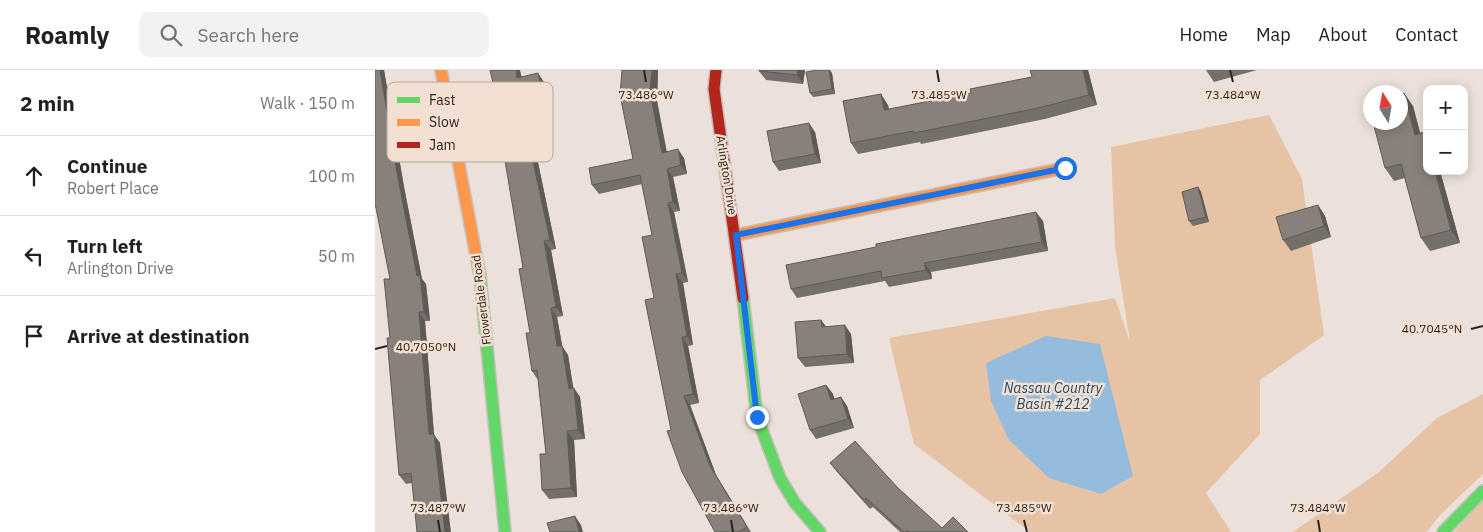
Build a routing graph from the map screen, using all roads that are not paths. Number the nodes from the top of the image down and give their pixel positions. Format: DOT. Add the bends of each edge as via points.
graph roads {
  1 [pos="717,70"];
  2 [pos="459,162"];
  3 [pos="1065,168"];
  4 [pos="736,235"];
  5 [pos="1483,490"];
  6 [pos="505,532"];
  7 [pos="820,532"];
  8 [pos="1443,532"];
  1 -- 4 [label="main road, Arlington Drive" via="714,89"];
  2 -- 6 [label="main road, Flowerdale Road" via="479,266"];
  3 -- 4 [label="main road"];
  4 -- 7 [label="main road, Arlington Drive" via="757,417 780,478 795,503"];
  5 -- 8 [label="main road"];
}
